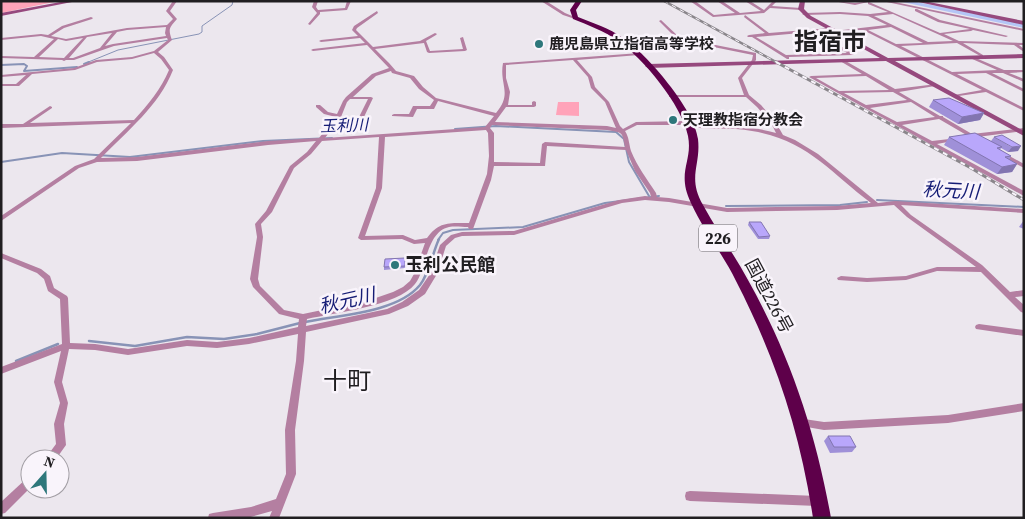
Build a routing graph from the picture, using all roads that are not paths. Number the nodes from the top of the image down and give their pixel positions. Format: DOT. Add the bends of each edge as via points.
graph roads {
  1 [pos="75,1"];
  2 [pos="175,1"];
  3 [pos="316,1"];
  4 [pos="349,1"];
  5 [pos="543,1"];
  6 [pos="579,1"];
  7 [pos="692,1"];
  8 [pos="719,1"];
  9 [pos="747,1"];
  10 [pos="775,1"];
  11 [pos="803,1"];
  12 [pos="835,1"];
  13 [pos="884,1"];
  14 [pos="916,1"];
  15 [pos="870,2"];
  16 [pos="904,5"];
  17 [pos="769,7"];
  18 [pos="318,11"];
  19 [pos="377,12"];
  20 [pos="764,12"];
  21 [pos="803,12"];
  22 [pos="893,13"];
  23 [pos="739,14"];
  24 [pos="1,15"];
  25 [pos="745,16"];
  26 [pos="870,16"];
  27 [pos="91,18"];
  28 [pos="575,18"];
  29 [pos="662,21"];
  30 [pos="939,21"];
  31 [pos="1022,22"];
  32 [pos="915,23"];
  33 [pos="310,24"];
  34 [pos="168,26"];
  35 [pos="891,26"];
  36 [pos="145,27"];
  37 [pos="1014,28"];
  38 [pos="864,29"];
  39 [pos="977,30"];
  40 [pos="1024,30"];
  41 [pos="812,31"];
  42 [pos="832,31"];
  43 [pos="115,32"];
  44 [pos="436,34"];
  45 [pos="939,34"];
  46 [pos="50,35"];
  47 [pos="769,35"];
  48 [pos="361,36"];
  49 [pos="1006,36"];
  50 [pos="57,38"];
  51 [pos="85,38"];
  52 [pos="169,38"];
  53 [pos="462,38"];
  54 [pos="2,39"];
  55 [pos="679,39"];
  56 [pos="135,41"];
  57 [pos="321,41"];
  58 [pos="422,42"];
  59 [pos="958,42"];
  60 [pos="626,43"];
  61 [pos="927,43"];
  62 [pos="1014,43"];
  63 [pos="368,44"];
  64 [pos="1024,44"];
  65 [pos="895,45"];
  66 [pos="102,48"];
  67 [pos="373,48"];
  68 [pos="313,50"];
  69 [pos="1024,51"];
  70 [pos="155,52"];
  71 [pos="639,54"];
  72 [pos="785,56"];
  73 [pos="982,56"];
  74 [pos="1024,56"];
  75 [pos="1,57"];
  76 [pos="971,57"];
  77 [pos="35,58"];
  78 [pos="921,58"];
  79 [pos="886,59"];
  80 [pos="64,60"];
  81 [pos="575,60"];
  82 [pos="842,60"];
  83 [pos="793,61"];
  84 [pos="752,62"];
  85 [pos="648,66"];
  86 [pos="391,69"];
  87 [pos="1024,71"];
  88 [pos="985,72"];
  89 [pos="1004,72"];
  90 [pos="33,73"];
  91 [pos="951,73"];
  92 [pos="868,75"];
  93 [pos="1,76"];
  94 [pos="1024,81"];
  95 [pos="1,85"];
  96 [pos="934,85"];
  97 [pos="894,91"];
  98 [pos="987,91"];
  99 [pos="1024,91"];
  100 [pos="838,92"];
  101 [pos="671,96"];
  102 [pos="747,96"];
  103 [pos="954,96"];
  104 [pos="347,98"];
  105 [pos="436,100"];
  106 [pos="911,101"];
  107 [pos="534,102"];
  108 [pos="318,106"];
  109 [pos="505,106"];
  110 [pos="50,107"];
  111 [pos="865,107"];
  112 [pos="1024,110"];
  113 [pos="394,115"];
  114 [pos="496,115"];
  115 [pos="338,117"];
  116 [pos="941,117"];
  117 [pos="134,121"];
  118 [pos="492,123"];
  119 [pos="897,124"];
  120 [pos="23,125"];
  121 [pos="689,125"];
  122 [pos="1,126"];
  123 [pos="487,128"];
  124 [pos="1020,129"];
  125 [pos="622,131"];
  126 [pos="1024,134"];
  127 [pos="780,135"];
  128 [pos="382,136"];
  129 [pos="972,136"];
  130 [pos="321,137"];
  131 [pos="981,141"];
  132 [pos="932,144"];
  133 [pos="626,149"];
  134 [pos="998,151"];
  135 [pos="96,160"];
  136 [pos="491,164"];
  137 [pos="1024,166"];
  138 [pos="1024,194"];
  139 [pos="654,197"];
  140 [pos="895,203"];
  141 [pos="876,204"];
  142 [pos="697,205"];
  143 [pos="1024,211"];
  144 [pos="1,219"];
  145 [pos="471,229"];
  146 [pos="429,240"];
  147 [pos="1,256"];
  148 [pos="983,270"];
  149 [pos="841,278"];
  150 [pos="1024,293"];
  151 [pos="1009,295"];
  152 [pos="1024,310"];
  153 [pos="302,322"];
  154 [pos="979,327"];
  155 [pos="1024,333"];
  156 [pos="66,346"];
  157 [pos="1,371"];
  158 [pos="1024,407"];
  159 [pos="804,423"];
  160 [pos="58,449"];
  161 [pos="20,491"];
  162 [pos="690,496"];
  163 [pos="820,501"];
  164 [pos="280,503"];
  165 [pos="1,509"];
  166 [pos="213,518"];
  167 [pos="274,518"];
  168 [pos="822,518"];
  1 -- 24 [label="street"];
  2 -- 34 [label="street" via="168,11 175,19"];
  3 -- 18 [label="street" via="314,7"];
  4 -- 18 [label="street" via="346,9"];
  5 -- 28 [label="street"];
  6 -- 28 [label="highway" via="573,10"];
  7 -- 23 [label="street" via="713,16"];
  8 -- 23 [label="street"];
  9 -- 20 [label="street"];
  10 -- 17 [label="street"];
  11 -- 21 [label="street"];
  12 -- 15 [label="street"];
  13 -- 16 [label="street"];
  14 -- 31 [label="street"];
  15 -- 22 [label="street"];
  16 -- 30 [label="street"];
  16 -- 37 [label="street"];
  17 -- 20 [label="street"];
  17 -- 21 [label="street"];
  18 -- 33 [label="street" via="318,16"];
  19 -- 48 [label="street" via="354,27"];
  20 -- 23 [label="street"];
  21 -- 26 [label="street"];
  21 -- 42 [label="street"];
  22 -- 26 [label="street"];
  22 -- 32 [label="street"];
  25 -- 47 [label="street"];
  26 -- 35 [label="street"];
  27 -- 46 [label="street"];
  28 -- 60 [label="highway, 国道226号 / 226"];
  29 -- 55 [label="street"];
  30 -- 32 [label="street"];
  30 -- 39 [label="street"];
  31 -- 37 [label="street"];
  32 -- 45 [label="street"];
  34 -- 36 [label="street"];
  34 -- 52 [label="street"];
  35 -- 38 [label="street"];
  35 -- 61 [label="street"];
  36 -- 43 [label="street"];
  36 -- 56 [label="street"];
  37 -- 40 [label="street"];
  37 -- 49 [label="street"];
  38 -- 42 [label="street"];
  38 -- 65 [label="street"];
  39 -- 45 [label="street"];
  39 -- 49 [label="street"];
  41 -- 42 [label="street"];
  41 -- 47 [label="street"];
  41 -- 72 [label="street" via="852,54"];
  42 -- 79 [label="street"];
  43 -- 51 [label="street"];
  43 -- 66 [label="street"];
  44 -- 58 [label="street"];
  45 -- 59 [label="street"];
  46 -- 50 [label="street"];
  46 -- 54 [label="street"];
  47 -- 72 [label="street" via="751,36"];
  48 -- 57 [label="street"];
  48 -- 63 [label="street"];
  49 -- 62 [label="street"];
  50 -- 51 [label="street"];
  50 -- 77 [label="street"];
  51 -- 80 [label="street"];
  52 -- 56 [label="street"];
  52 -- 70 [label="street"];
  53 -- 58 [label="street" via="465,50 429,52"];
  55 -- 60 [label="street"];
  55 -- 84 [label="street" via="752,53 755,54"];
  56 -- 66 [label="street"];
  58 -- 67 [label="street"];
  59 -- 61 [label="street"];
  59 -- 62 [label="street"];
  59 -- 73 [label="street"];
  60 -- 71 [label="highway, 国道226号 / 226"];
  61 -- 65 [label="street"];
  62 -- 64 [label="street"];
  62 -- 69 [label="street"];
  63 -- 67 [label="street"];
  63 -- 68 [label="street"];
  65 -- 78 [label="street"];
  66 -- 80 [label="street"];
  67 -- 86 [label="street"];
  70 -- 90 [label="street" via="96,61 75,69"];
  70 -- 117 [label="street" via="170,70 168,81"];
  71 -- 81 [label="street"];
  71 -- 85 [label="highway, 国道226号 / 226"];
  72 -- 83 [label="street"];
  73 -- 74 [label="street"];
  73 -- 76 [label="street"];
  75 -- 77 [label="street"];
  76 -- 78 [label="street"];
  76 -- 89 [label="street"];
  77 -- 80 [label="street"];
  78 -- 79 [label="street"];
  78 -- 91 [label="street"];
  79 -- 82 [label="street"];
  79 -- 96 [label="street"];
  81 -- 109 [label="street" via="504,64 508,89"];
  81 -- 125 [label="street" via="607,102"];
  82 -- 83 [label="street"];
  82 -- 92 [label="street"];
  83 -- 84 [label="street"];
  84 -- 85 [label="street"];
  84 -- 102 [label="street" via="740,76"];
  85 -- 101 [label="highway, 国道226号 / 226"];
  86 -- 104 [label="street" via="374,75"];
  86 -- 105 [label="street" via="412,77"];
  87 -- 89 [label="street"];
  88 -- 89 [label="street"];
  88 -- 91 [label="street"];
  88 -- 99 [label="street"];
  89 -- 94 [label="street"];
  90 -- 93 [label="street"];
  90 -- 95 [label="street" via="17,85"];
  91 -- 98 [label="street"];
  92 -- 97 [label="street"];
  92 -- 100 [label="street" via="811,77"];
  96 -- 97 [label="street"];
  96 -- 103 [label="street"];
  97 -- 100 [label="street"];
  97 -- 106 [label="street"];
  98 -- 103 [label="street"];
  98 -- 112 [label="street"];
  100 -- 111 [label="street"];
  101 -- 102 [label="street"];
  101 -- 121 [label="highway, 国道226号 / 226"];
  102 -- 127 [label="street" via="774,122"];
  103 -- 124 [label="street"];
  104 -- 115 [label="street"];
  104 -- 115 [label="street" via="371,98 361,118"];
  105 -- 113 [label="street" via="432,108 415,108 412,116"];
  105 -- 114 [label="street"];
  106 -- 111 [label="street"];
  106 -- 116 [label="street"];
  107 -- 109 [label="street" via="534,106"];
  108 -- 115 [label="street"];
  109 -- 114 [label="street"];
  110 -- 120 [label="street"];
  111 -- 119 [label="street"];
  114 -- 118 [label="street"];
  115 -- 130 [label="street"];
  116 -- 119 [label="street"];
  116 -- 129 [label="street"];
  117 -- 120 [label="street"];
  117 -- 135 [label="street"];
  118 -- 123 [label="street"];
  118 -- 125 [label="street"];
  119 -- 132 [label="street"];
  120 -- 122 [label="street"];
  121 -- 125 [label="street" via="636,124"];
  121 -- 127 [label="street" via="740,127"];
  121 -- 142 [label="highway, 国道226号 / 226" via="693,146 689,183"];
  123 -- 128 [label="street"];
  123 -- 136 [label="street" via="491,133"];
  124 -- 126 [label="street"];
  124 -- 129 [label="street"];
  125 -- 133 [label="street" via="627,139"];
  127 -- 141 [label="street" via="814,154"];
  128 -- 130 [label="street"];
  128 -- 146 [label="street" via="379,188 361,238"];
  129 -- 131 [label="street"];
  129 -- 132 [label="street"];
  130 -- 135 [label="street" via="137,159"];
  130 -- 153 [label="street" via="292,167 269,212 258,224 260,237 254,279 257,286 282,312"];
  132 -- 138 [label="street"];
  133 -- 136 [label="street" via="545,144 542,164"];
  133 -- 139 [label="street"];
  134 -- 137 [label="street"];
  135 -- 144 [label="street" via="77,166"];
  136 -- 145 [label="street" via="488,180 476,204"];
  139 -- 142 [label="street"];
  139 -- 145 [label="street" via="620,201 514,233"];
  140 -- 141 [label="street"];
  140 -- 143 [label="street"];
  140 -- 148 [label="street"];
  141 -- 142 [label="street" via="727,210"];
  142 -- 159 [label="highway, 国道226号 / 226" via="769,331"];
  145 -- 146 [label="street" via="445,226"];
  145 -- 153 [label="street" via="448,239 430,281 422,292 405,304 369,316"];
  146 -- 153 [label="street" via="416,279 404,290"];
  147 -- 156 [label="street" via="39,271 47,278 51,289 64,298"];
  148 -- 149 [label="street" via="937,269 906,278"];
  148 -- 151 [label="street"];
  150 -- 151 [label="street"];
  151 -- 152 [label="street"];
  153 -- 156 [label="street" via="248,341 216,345 188,342 128,352"];
  153 -- 164 [label="street" via="290,430 291,474"];
  154 -- 155 [label="street"];
  156 -- 157 [label="street"];
  156 -- 160 [label="street" via="58,382 64,403 59,424 61,445"];
  158 -- 159 [label="street" via="948,419 824,426"];
  159 -- 163 [label="highway, 国道226号 / 226"];
  161 -- 165 [label="street"];
  162 -- 163 [label="street"];
  163 -- 168 [label="highway, 国道226号 / 226"];
  164 -- 166 [label="street"];
  164 -- 167 [label="street"];
}
